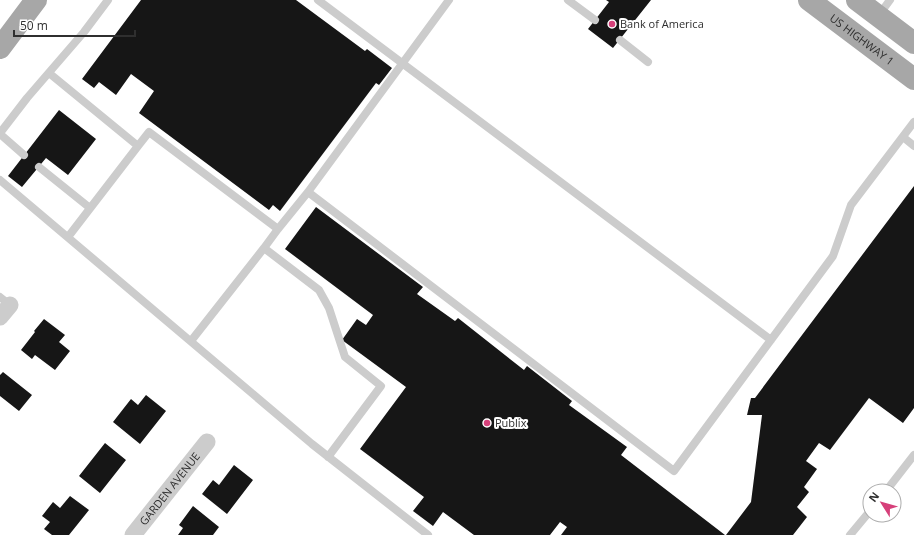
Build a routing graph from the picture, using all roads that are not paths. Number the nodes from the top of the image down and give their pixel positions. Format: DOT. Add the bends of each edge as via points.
graph roads {
  1 [pos="36,0"];
  2 [pos="108,0"];
  3 [pos="318,0"];
  4 [pos="449,0"];
  5 [pos="568,0"];
  6 [pos="809,0"];
  7 [pos="857,0"];
  8 [pos="884,8"];
  9 [pos="595,20"];
  10 [pos="620,40"];
  11 [pos="914,43"];
  12 [pos="0,48"];
  13 [pos="873,48"];
  14 [pos="914,60"];
  15 [pos="648,62"];
  16 [pos="403,63"];
  17 [pos="49,73"];
  18 [pos="914,79"];
  19 [pos="914,122"];
  20 [pos="0,134"];
  21 [pos="903,137"];
  22 [pos="138,146"];
  23 [pos="914,146"];
  24 [pos="24,155"];
  25 [pos="39,167"];
  26 [pos="0,180"];
  27 [pos="308,192"];
  28 [pos="90,208"];
  29 [pos="278,229"];
  30 [pos="68,237"];
  31 [pos="264,248"];
  32 [pos="771,340"];
  33 [pos="191,341"];
  34 [pos="207,442"];
  35 [pos="914,456"];
  36 [pos="328,457"];
  37 [pos="892,483"];
  38 [pos="862,521"];
  39 [pos="133,535"];
  40 [pos="428,535"];
  41 [pos="850,535"];
  1 -- 12 [label="main road"];
  2 -- 17 [label="lane"];
  3 -- 16 [label="lane"];
  4 -- 16 [label="lane"];
  5 -- 9 [label="lane"];
  6 -- 13 [label="main road, US HIGHWAY 1"];
  7 -- 8 [label="main road"];
  8 -- 11 [label="main road"];
  10 -- 15 [label="lane"];
  13 -- 14 [label="main road"];
  13 -- 18 [label="main road, US HIGHWAY 1"];
  16 -- 27 [label="lane"];
  16 -- 32 [label="lane"];
  17 -- 20 [label="lane"];
  17 -- 22 [label="lane"];
  19 -- 21 [label="lane"];
  20 -- 24 [label="lane"];
  21 -- 23 [label="lane"];
  21 -- 32 [label="lane" via="851,205 833,256"];
  22 -- 28 [label="lane"];
  22 -- 29 [label="lane" via="149,132"];
  25 -- 28 [label="lane"];
  26 -- 30 [label="lane"];
  27 -- 29 [label="lane"];
  27 -- 32 [label="lane" via="674,470"];
  28 -- 30 [label="lane"];
  29 -- 31 [label="lane"];
  30 -- 33 [label="lane"];
  31 -- 33 [label="lane"];
  31 -- 36 [label="lane" via="319,290 329,308 345,357 381,386"];
  33 -- 36 [label="lane"];
  34 -- 39 [label="street, GARDEN AVENUE"];
  35 -- 37 [label="lane"];
  36 -- 40 [label="lane"];
  38 -- 41 [label="lane"];
}
